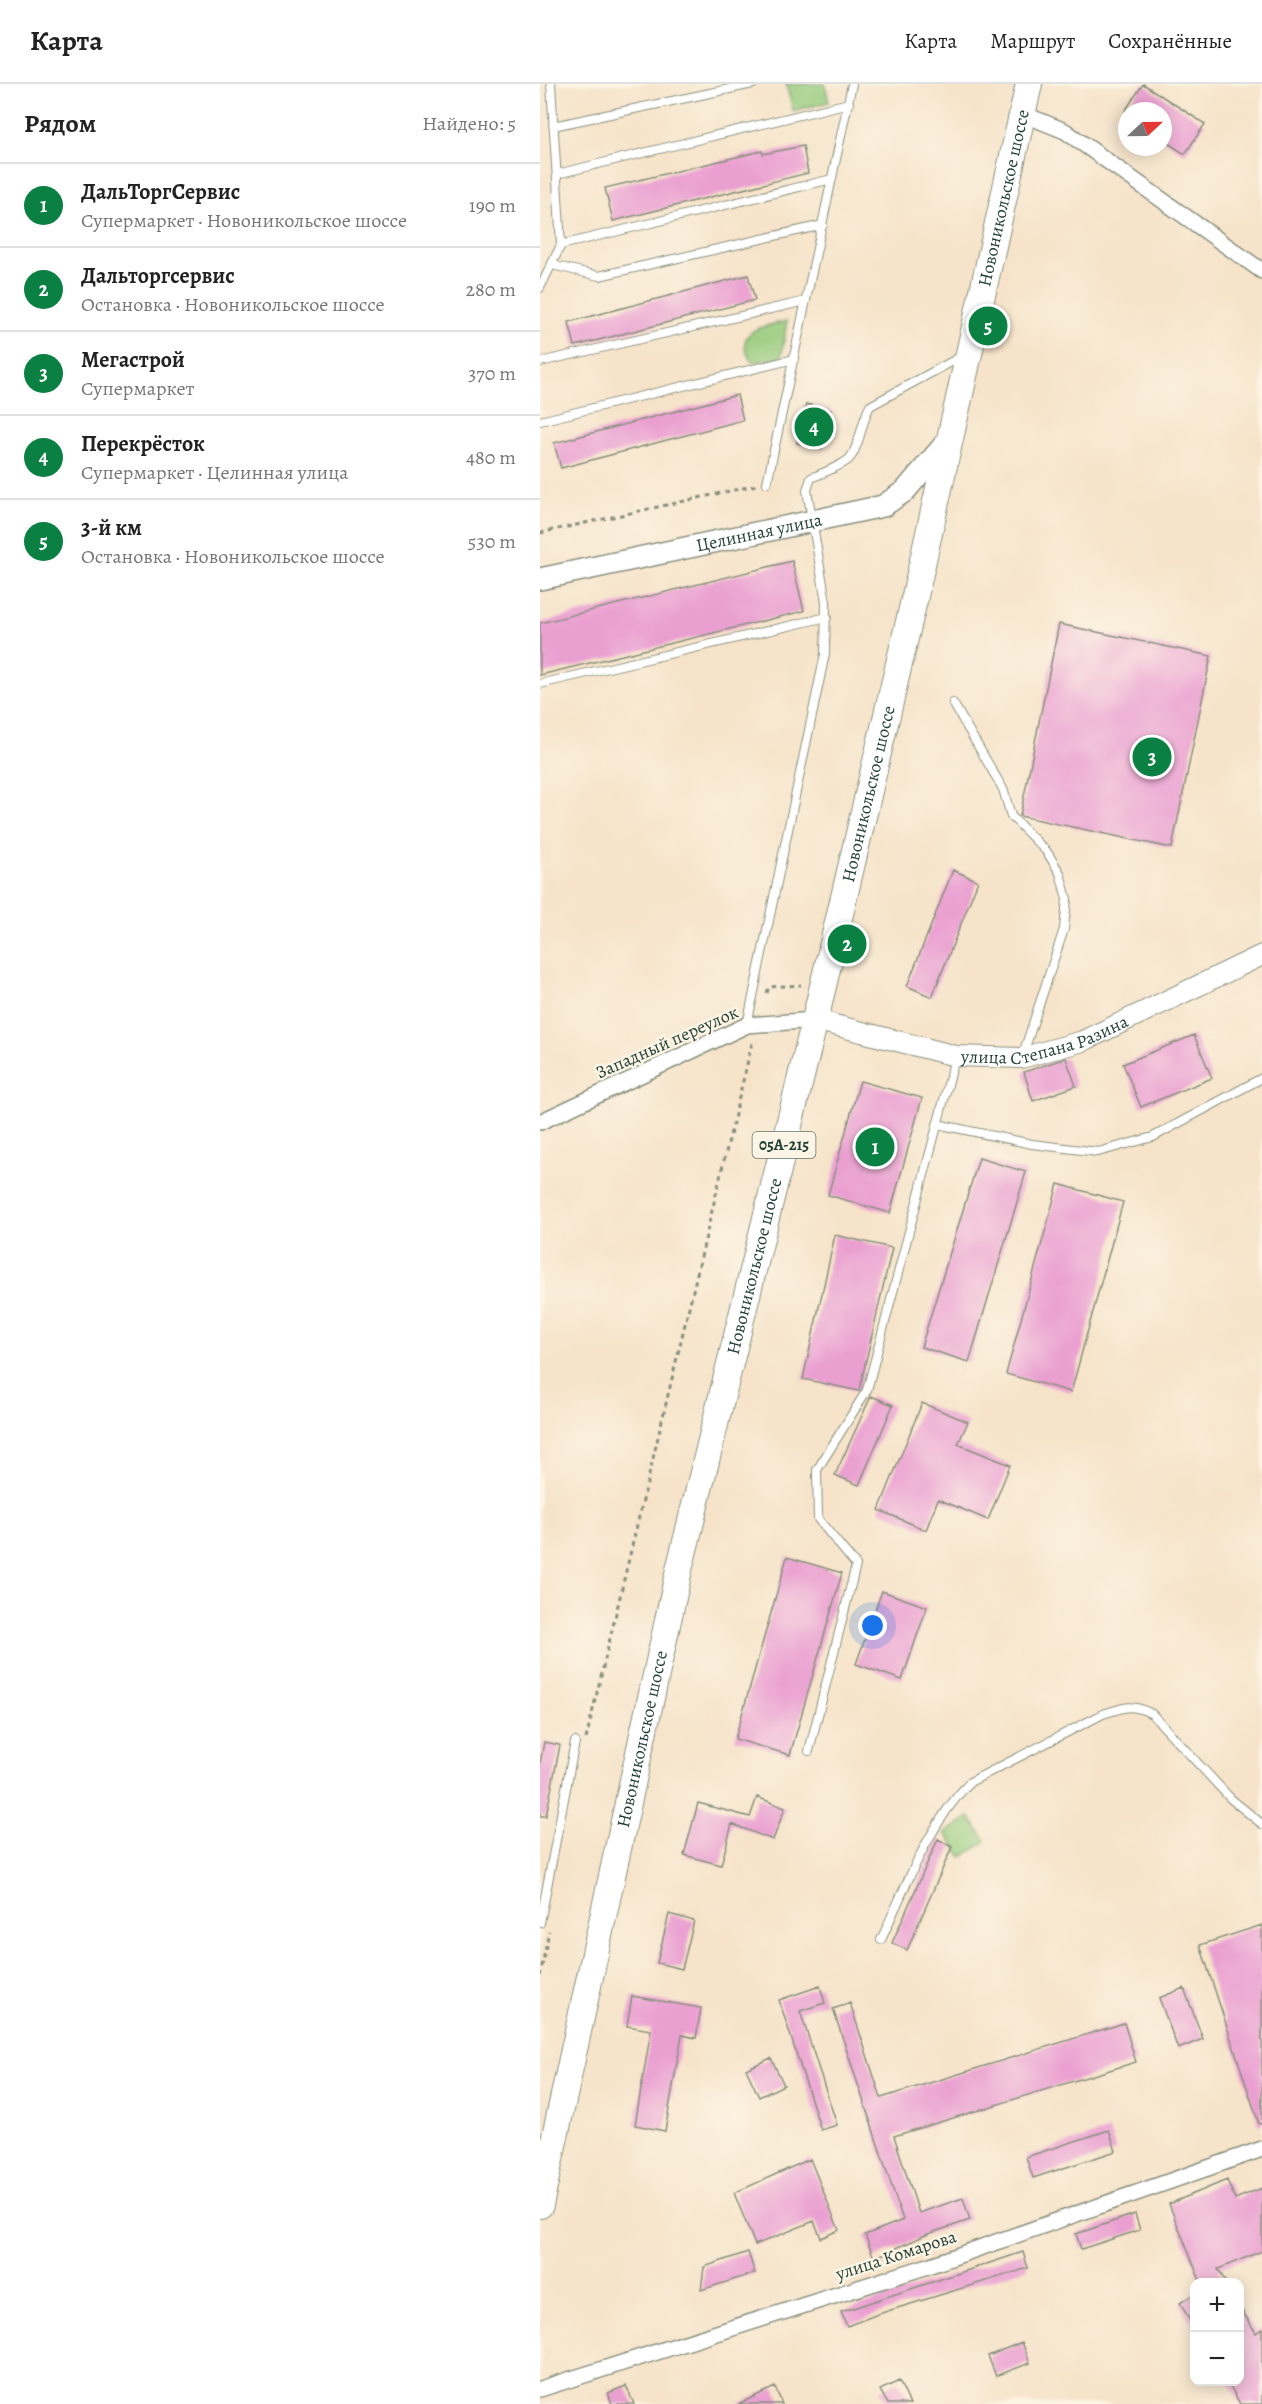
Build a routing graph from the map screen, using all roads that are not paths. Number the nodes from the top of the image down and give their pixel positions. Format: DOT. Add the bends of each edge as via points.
graph roads {
  1 [pos="551,84"];
  2 [pos="753,84"];
  3 [pos="852,84"];
  4 [pos="1029,84"];
  5 [pos="849,103"];
  6 [pos="1023,114"];
  7 [pos="553,126"];
  8 [pos="557,174"];
  9 [pos="832,179"];
  10 [pos="823,225"];
  11 [pos="561,245"];
  12 [pos="552,265"];
  13 [pos="1262,271"];
  14 [pos="540,288"];
  15 [pos="806,301"];
  16 [pos="969,352"];
  17 [pos="794,359"];
  18 [pos="540,362"];
  19 [pos="540,421"];
  20 [pos="950,438"];
  21 [pos="767,483"];
  22 [pos="812,521"];
  23 [pos="540,579"];
  24 [pos="827,617"];
  25 [pos="540,684"];
  26 [pos="953,703"];
  27 [pos="1262,955"];
  28 [pos="815,1020"];
  29 [pos="752,1025"];
  30 [pos="956,1056"];
  31 [pos="1021,1058"];
  32 [pos="1262,1078"];
  33 [pos="540,1122"];
  34 [pos="937,1124"];
  35 [pos="575,1742"];
  36 [pos="809,1751"];
  37 [pos="1262,1824"];
  38 [pos="540,1923"];
  39 [pos="881,1940"];
  40 [pos="1262,2149"];
  41 [pos="540,2205"];
  42 [pos="540,2389"];
  1 -- 7 [label="lane"];
  2 -- 7 [label="lane"];
  3 -- 5 [label="lane"];
  4 -- 6 [label="highway, Новоникольское шоссе / 05А-215"];
  5 -- 8 [label="lane"];
  5 -- 9 [label="lane"];
  6 -- 13 [label="street" via="1065,131"];
  6 -- 16 [label="highway, Новоникольское шоссе / 05А-215"];
  7 -- 8 [label="lane"];
  8 -- 11 [label="lane"];
  9 -- 10 [label="lane"];
  9 -- 11 [label="lane"];
  10 -- 12 [label="lane" via="598,276"];
  10 -- 15 [label="lane"];
  11 -- 12 [label="lane"];
  12 -- 14 [label="lane"];
  15 -- 17 [label="lane"];
  15 -- 18 [label="lane"];
  16 -- 20 [label="highway, Новоникольское шоссе / 05А-215"];
  16 -- 22 [label="lane" via="870,406 849,459 811,478 807,490"];
  17 -- 19 [label="lane"];
  17 -- 21 [label="lane"];
  20 -- 22 [label="main road, Целинная улица" via="904,490 883,506"];
  20 -- 28 [label="highway, Новоникольское шоссе / 05А-215"];
  22 -- 23 [label="main road, Целинная улица"];
  22 -- 24 [label="lane"];
  24 -- 25 [label="lane"];
  24 -- 29 [label="lane" via="825,654"];
  26 -- 31 [label="lane" via="1003,789 1011,816 1047,852 1060,873 1067,899 1065,929"];
  27 -- 31 [label="street, улица Степана Разина" via="1083,1041"];
  28 -- 29 [label="street, Западный переулок"];
  28 -- 30 [label="street, улица Степана Разина"];
  28 -- 41 [label="highway, Новоникольское шоссе / 05А-215" via="679,1570 553,2126"];
  29 -- 33 [label="street, Западный переулок"];
  30 -- 31 [label="street, улица Степана Разина"];
  30 -- 34 [label="lane"];
  32 -- 34 [label="lane" via="1153,1137 1098,1152 1032,1144"];
  34 -- 36 [label="lane" via="867,1390 817,1470 818,1519 856,1565"];
  35 -- 38 [label="lane"];
  37 -- 39 [label="lane" via="1223,1791 1152,1714 1137,1706 1123,1707 970,1782 952,1800 927,1841"];
  40 -- 42 [label="street, улица Комарова" via="925,2267"];
}
